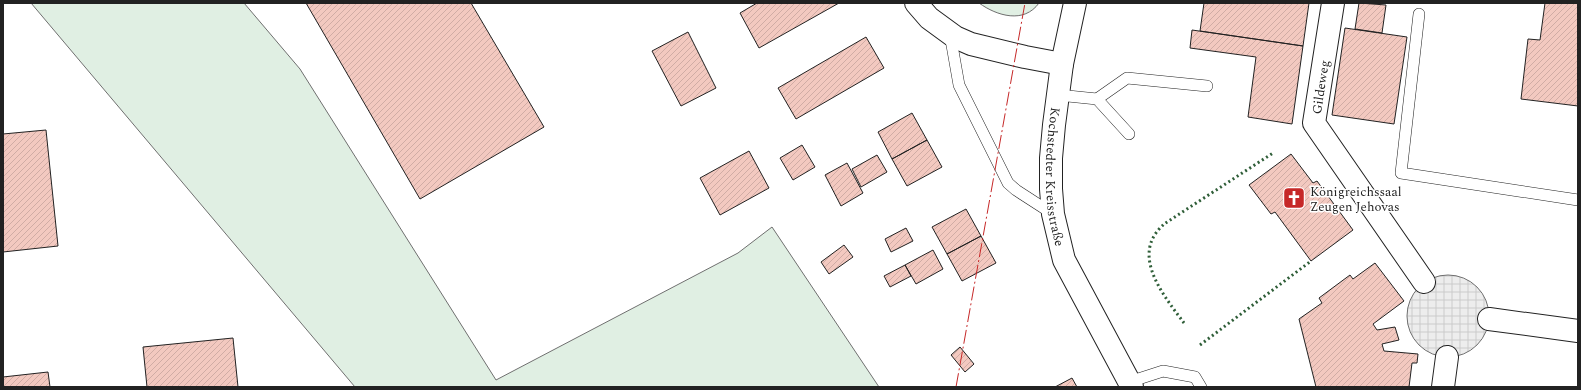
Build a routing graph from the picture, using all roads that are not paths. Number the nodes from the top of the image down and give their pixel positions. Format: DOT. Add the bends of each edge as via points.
graph roads {
  1 [pos="916,3"];
  2 [pos="1075,3"];
  3 [pos="1333,3"];
  4 [pos="1419,14"];
  5 [pos="950,33"];
  6 [pos="1062,64"];
  7 [pos="1207,86"];
  8 [pos="1058,95"];
  9 [pos="1097,99"];
  10 [pos="1129,134"];
  11 [pos="1578,200"];
  12 [pos="1053,214"];
  13 [pos="1424,282"];
  14 [pos="1489,319"];
  15 [pos="1578,331"];
  16 [pos="1447,357"];
  17 [pos="1131,384"];
  18 [pos="1201,387"];
  19 [pos="1443,387"];
  1 -- 5 [label="street" via="928,18"];
  2 -- 6 [label="street, Kochstedter Kreisstraße"];
  3 -- 13 [label="street, Gildeweg" via="1314,123"];
  4 -- 11 [label="lane" via="1401,173"];
  5 -- 6 [label="street" via="971,44"];
  5 -- 12 [label="lane" via="959,85 1008,183"];
  6 -- 8 [label="street, Kochstedter Kreisstraße"];
  7 -- 9 [label="lane" via="1127,78"];
  8 -- 9 [label="lane"];
  8 -- 12 [label="street, Kochstedter Kreisstraße" via="1051,158"];
  9 -- 10 [label="lane"];
  12 -- 17 [label="street, Kochstedter Kreisstraße" via="1064,260"];
  14 -- 15 [label="street"];
  16 -- 19 [label="street"];
  17 -- 18 [label="lane" via="1163,371 1195,377"];
}
